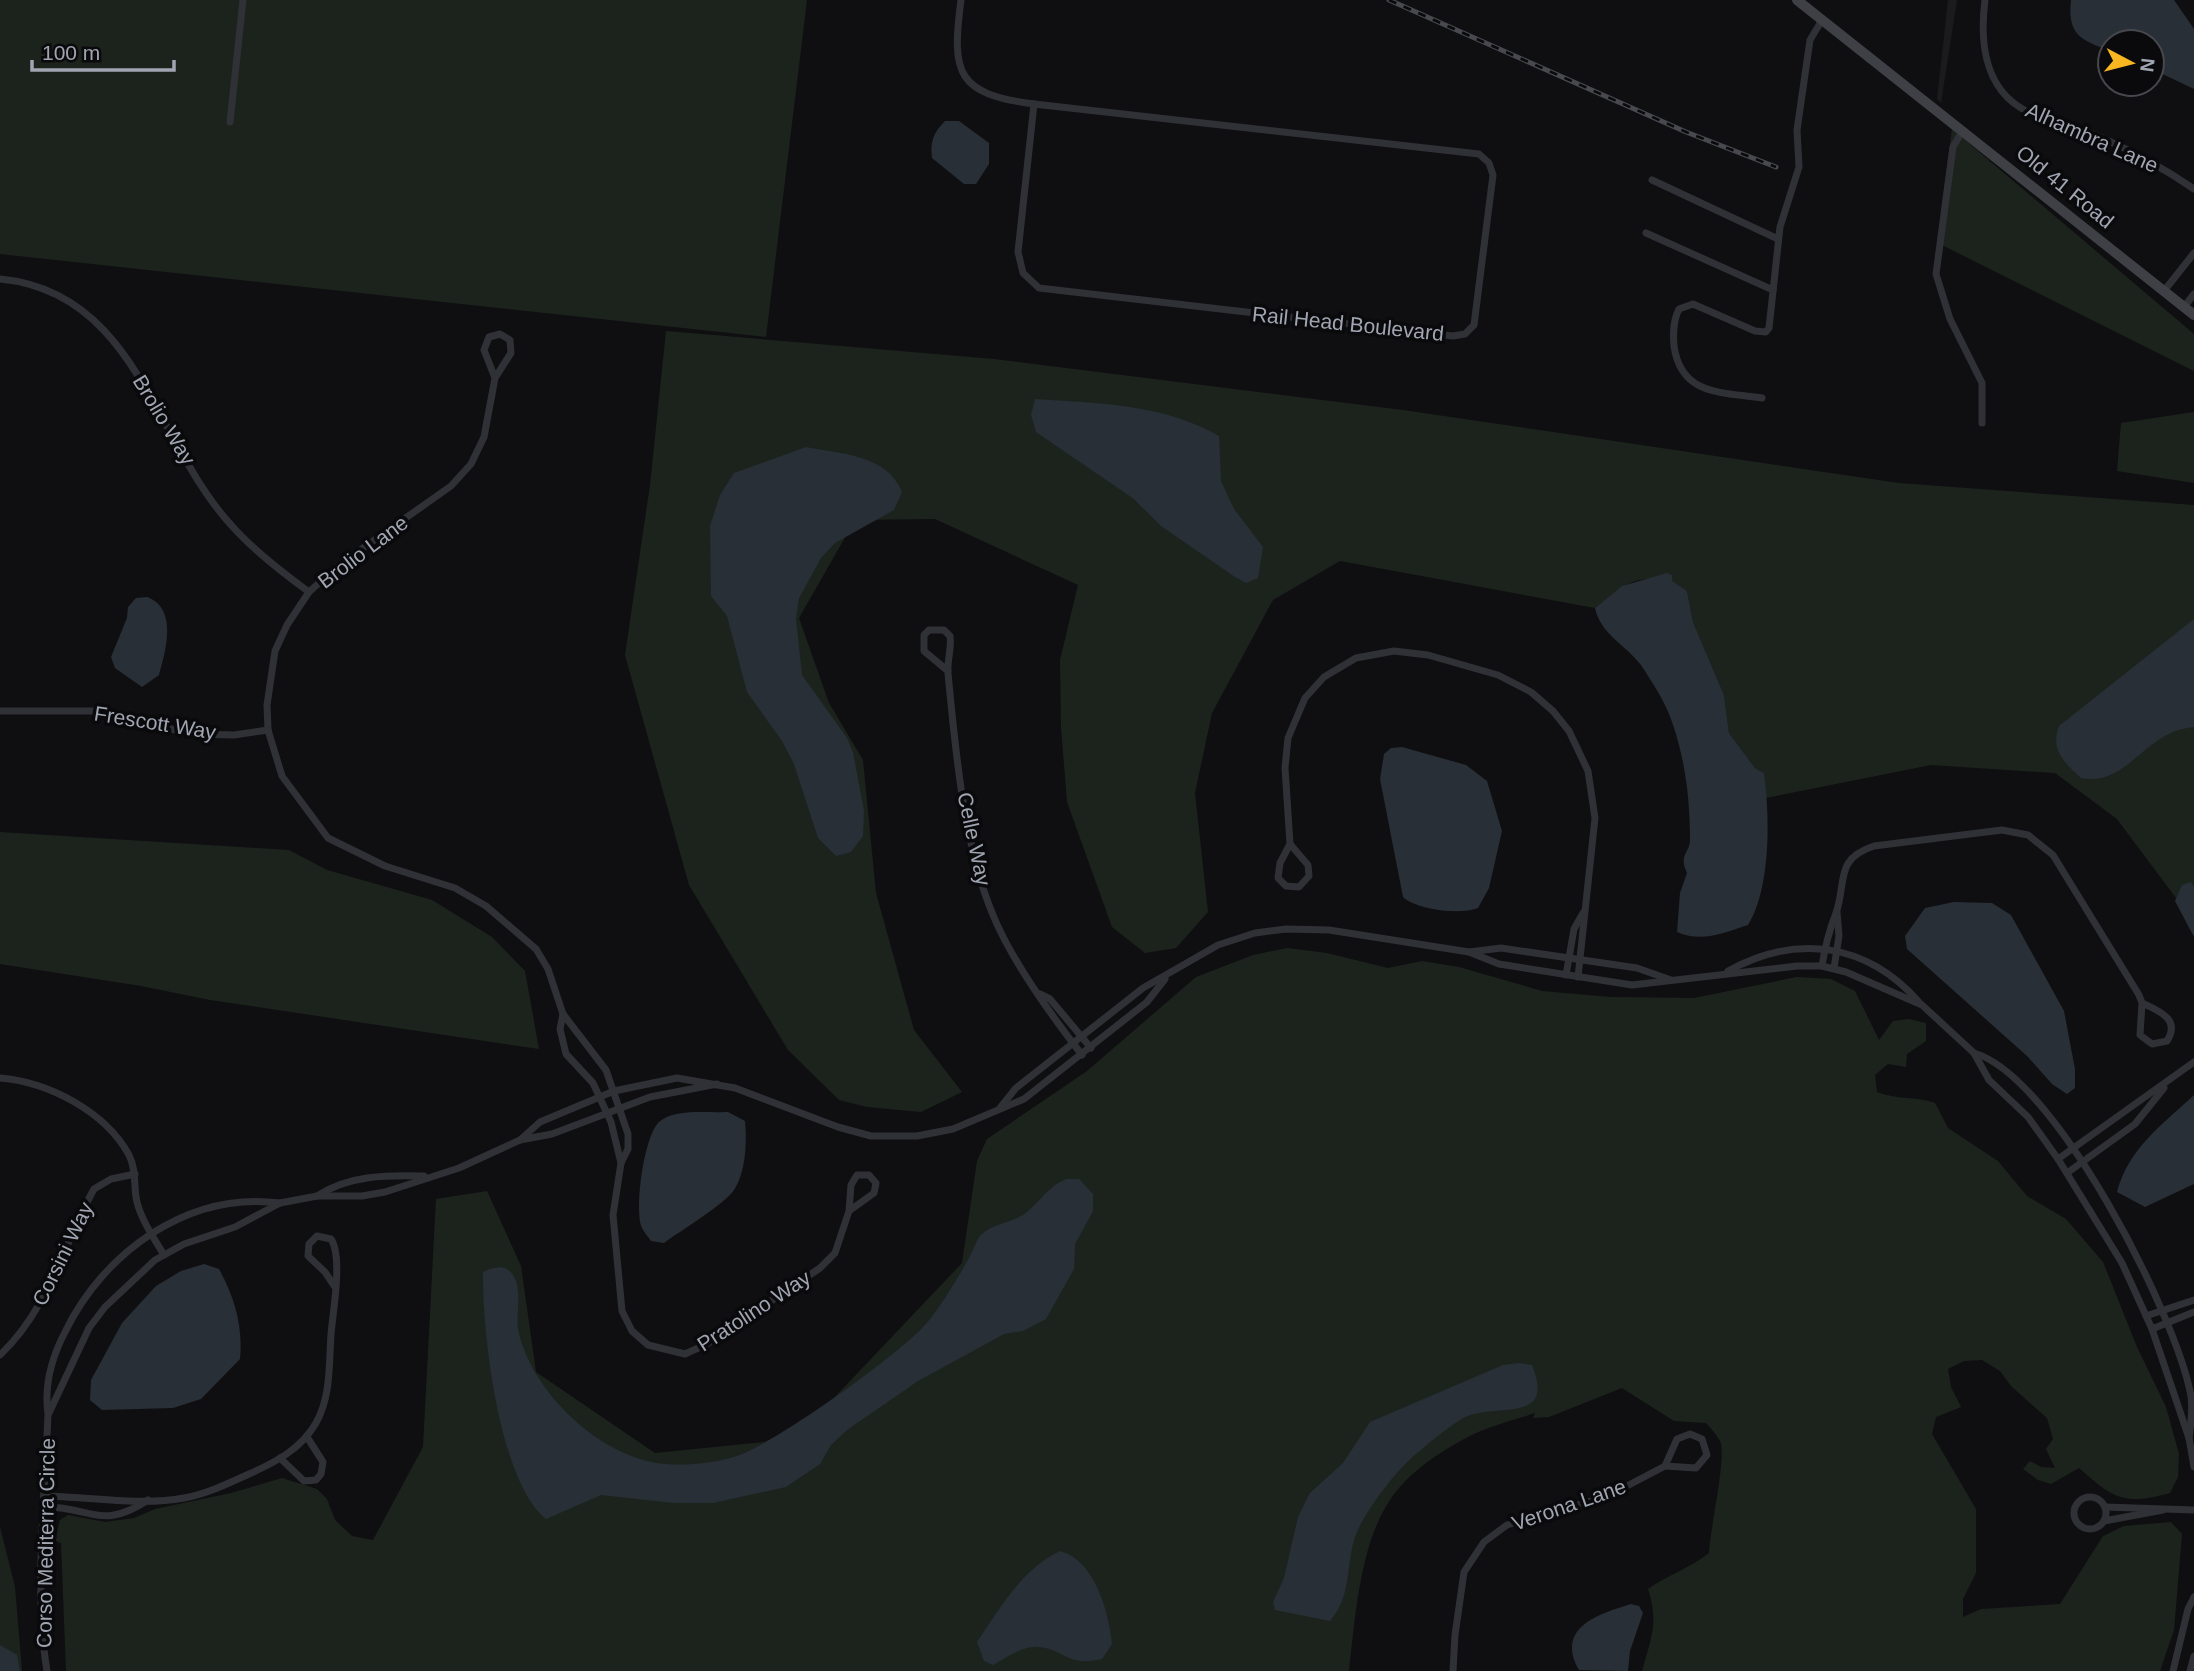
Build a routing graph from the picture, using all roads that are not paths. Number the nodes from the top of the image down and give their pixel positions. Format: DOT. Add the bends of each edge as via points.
graph roads {
  1 [pos="243,0"];
  2 [pos="961,0"];
  3 [pos="1797,0"];
  4 [pos="1985,0"];
  5 [pos="1809,4"];
  6 [pos="1822,20"];
  7 [pos="1034,104"];
  8 [pos="230,122"];
  9 [pos="1964,130"];
  10 [pos="1652,180"];
  11 [pos="2194,189"];
  12 [pos="1646,233"];
  13 [pos="1778,239"];
  14 [pos="2194,254"];
  15 [pos="0,279"];
  16 [pos="1773,290"];
  17 [pos="2164,291"];
  18 [pos="2194,294"];
  19 [pos="2184,307"];
  20 [pos="2194,315"];
  21 [pos="495,378"];
  22 [pos="1762,398"];
  23 [pos="1982,424"];
  24 [pos="309,592"];
  25 [pos="948,671"];
  26 [pos="0,711"];
  27 [pos="268,730"];
  28 [pos="1290,844"];
  29 [pos="1836,911"];
  30 [pos="1583,912"];
  31 [pos="1825,950"];
  32 [pos="1469,952"];
  33 [pos="1836,952"];
  34 [pos="1569,958"];
  35 [pos="1581,960"];
  36 [pos="1822,966"];
  37 [pos="1834,968"];
  38 [pos="1725,973"];
  39 [pos="1566,975"];
  40 [pos="1578,977"];
  41 [pos="1166,978"];
  42 [pos="1671,980"];
  43 [pos="1040,993"];
  44 [pos="2142,1003"];
  45 [pos="1922,1005"];
  46 [pos="563,1014"];
  47 [pos="1080,1035"];
  48 [pos="1072,1042"];
  49 [pos="1091,1048"];
  50 [pos="1973,1054"];
  51 [pos="1082,1055"];
  52 [pos="2194,1062"];
  53 [pos="0,1077"];
  54 [pos="2169,1082"];
  55 [pos="717,1084"];
  56 [pos="614,1091"];
  57 [pos="600,1098"];
  58 [pos="620,1108"];
  59 [pos="1000,1108"];
  60 [pos="607,1113"];
  61 [pos="520,1140"];
  62 [pos="2072,1150"];
  63 [pos="2058,1159"];
  64 [pos="621,1163"];
  65 [pos="2081,1163"];
  66 [pos="2067,1173"];
  67 [pos="135,1174"];
  68 [pos="426,1176"];
  69 [pos="317,1196"];
  70 [pos="280,1203"];
  71 [pos="849,1211"];
  72 [pos="152,1234"];
  73 [pos="164,1255"];
  74 [pos="335,1287"];
  75 [pos="2194,1300"];
  76 [pos="2163,1311"];
  77 [pos="2194,1312"];
  78 [pos="2146,1316"];
  79 [pos="2168,1323"];
  80 [pos="2152,1329"];
  81 [pos="0,1355"];
  82 [pos="48,1414"];
  83 [pos="307,1437"];
  84 [pos="2189,1438"];
  85 [pos="280,1458"];
  86 [pos="1665,1466"];
  87 [pos="2194,1467"];
  88 [pos="45,1496"];
  89 [pos="149,1500"];
  90 [pos="45,1507"];
  91 [pos="2105,1507"];
  92 [pos="2163,1510"];
  93 [pos="2194,1510"];
  94 [pos="2104,1521"];
  95 [pos="2194,1597"];
  96 [pos="2194,1656"];
  97 [pos="47,1671"];
  98 [pos="1453,1671"];
  99 [pos="2173,1671"];
  100 [pos="2190,1671"];
  1 -- 8 [label="street"];
  2 -- 7 [label="street, Rail Head Boulevard" via="956,42 967,78 988,96"];
  3 -- 5 [label="street, Old 41 Road"];
  4 -- 11 [label="street, Alhambra Lane" via="1983,55 2009,97 2036,116 2102,138 2156,164"];
  5 -- 6 [label="street, Old 41 Road"];
  6 -- 9 [label="street, Old 41 Road"];
  6 -- 13 [label="street" via="1810,40 1797,130 1799,167"];
  7 -- 7 [label="street, Rail Head Boulevard" via="1479,154 1493,175 1474,325 1465,334 1453,336 1039,288 1023,273 1018,252"];
  9 -- 17 [label="street, Old 41 Road"];
  9 -- 23 [label="street" via="1953,147 1936,274 1950,319 1982,383"];
  10 -- 13 [label="street"];
  12 -- 16 [label="street"];
  13 -- 16 [label="street"];
  14 -- 17 [label="street"];
  15 -- 24 [label="street, Brolio Way" via="52,293 77,305 103,327 232,526"];
  16 -- 22 [label="street" via="1766,332 1693,304 1679,309 1673,325 1677,360 1688,379 1705,389"];
  17 -- 19 [label="street, Old 41 Road"];
  18 -- 19 [label="street"];
  19 -- 20 [label="street, Old 41 Road"];
  21 -- 21 [label="street, Brolio Lane" via="513,344 500,334 489,337 484,350"];
  21 -- 24 [label="street, Brolio Lane" via="484,437 471,464 451,486 339,565"];
  24 -- 27 [label="street, Brolio Lane" via="275,651"];
  25 -- 25 [label="street, Celle Way" via="950,636 944,630 929,630 923,651"];
  25 -- 43 [label="street, Celle Way" via="976,866 1015,960"];
  26 -- 27 [label="street, Frescott Way" via="93,711 192,734"];
  27 -- 46 [label="street, Brolio Lane" via="282,776 328,838 384,866 455,888 494,912 536,949"];
  28 -- 28 [label="street" via="1278,878 1286,886 1299,887 1309,876 1308,865"];
  28 -- 30 [label="street" via="1285,752 1305,698 1324,677 1356,658 1394,651 1428,654 1520,685 1569,731 1588,771 1595,802"];
  29 -- 31 [label="street"];
  29 -- 33 [label="street"];
  29 -- 44 [label="street" via="1844,871 1852,857 1865,849 1993,831 2019,832 2053,855"];
  30 -- 34 [label="street" via="1574,929"];
  30 -- 35 [label="street"];
  31 -- 33 [label="street"];
  31 -- 36 [label="street"];
  31 -- 38 [label="street" via="1776,951"];
  32 -- 34 [label="street, Corso Mediterra Circle" via="1501,948"];
  32 -- 39 [label="street, Corso Mediterra Circle" via="1499,964"];
  32 -- 41 [label="street, Corso Mediterra Circle" via="1329,930 1286,929 1255,933 1218,946"];
  33 -- 37 [label="street"];
  33 -- 45 [label="street" via="1887,971"];
  34 -- 35 [label="street, Corso Mediterra Circle"];
  34 -- 39 [label="street"];
  35 -- 40 [label="street"];
  35 -- 42 [label="street, Corso Mediterra Circle" via="1637,968"];
  36 -- 37 [label="street, Corso Mediterra Circle"];
  36 -- 38 [label="street, Corso Mediterra Circle"];
  37 -- 45 [label="street, Corso Mediterra Circle"];
  38 -- 42 [label="street, Corso Mediterra Circle"];
  39 -- 40 [label="street, Corso Mediterra Circle"];
  40 -- 42 [label="street, Corso Mediterra Circle" via="1632,985"];
  41 -- 47 [label="street, Corso Mediterra Circle" via="1143,988"];
  41 -- 49 [label="street, Corso Mediterra Circle" via="1147,1002"];
  43 -- 47 [label="street, Celle Way"];
  43 -- 48 [label="street, Celle Way"];
  44 -- 44 [label="street" via="2171,1022 2167,1041 2152,1044 2140,1035"];
  45 -- 50 [label="street, Corso Mediterra Circle"];
  46 -- 56 [label="street, Brolio Lane" via="598,1057"];
  46 -- 57 [label="street, Brolio Lane" via="560,1030 566,1054 587,1075"];
  47 -- 48 [label="street, Corso Mediterra Circle"];
  47 -- 49 [label="street, Celle Way"];
  48 -- 51 [label="street, Celle Way"];
  48 -- 59 [label="street, Corso Mediterra Circle" via="1016,1088"];
  49 -- 51 [label="street, Corso Mediterra Circle"];
  50 -- 62 [label="street, Corso Mediterra Circle" via="2003,1069"];
  50 -- 63 [label="street, Corso Mediterra Circle" via="1989,1080 2028,1117"];
  51 -- 59 [label="street, Corso Mediterra Circle" via="1024,1099"];
  52 -- 54 [label="street"];
  53 -- 67 [label="street" via="52,1090 82,1107 113,1134"];
  54 -- 62 [label="street"];
  54 -- 65 [label="street" via="2135,1124"];
  55 -- 56 [label="street, Corso Mediterra Circle" via="677,1078"];
  55 -- 58 [label="street, Corso Mediterra Circle"];
  55 -- 59 [label="street, Corso Mediterra Circle" via="872,1136 917,1136 953,1129"];
  56 -- 57 [label="street, Corso Mediterra Circle"];
  56 -- 58 [label="street, Brolio Lane"];
  57 -- 60 [label="street, Brolio Lane"];
  57 -- 61 [label="street, Corso Mediterra Circle" via="540,1122"];
  58 -- 60 [label="street, Corso Mediterra Circle"];
  58 -- 64 [label="street, Pratolino Way" via="628,1143"];
  60 -- 61 [label="street, Corso Mediterra Circle" via="552,1134"];
  60 -- 64 [label="street, Pratolino Way"];
  61 -- 68 [label="street, Corso Mediterra Circle" via="459,1168"];
  62 -- 63 [label="street"];
  62 -- 65 [label="street, Corso Mediterra Circle"];
  63 -- 66 [label="street, Corso Mediterra Circle"];
  64 -- 71 [label="street, Pratolino Way" via="613,1215 622,1311 632,1331 662,1350 685,1354 707,1345 820,1268 835,1253"];
  65 -- 66 [label="street"];
  65 -- 76 [label="street, Corso Mediterra Circle" via="2116,1216"];
  66 -- 78 [label="street, Corso Mediterra Circle" via="2122,1263"];
  67 -- 72 [label="street" via="136,1199"];
  67 -- 81 [label="street, Corsini Way" via="111,1179 94,1189 45,1298"];
  68 -- 69 [label="street, Corso Mediterra Circle" via="362,1196"];
  68 -- 69 [label="street, Corso Mediterra Circle" via="369,1177 335,1184"];
  69 -- 70 [label="street, Corso Mediterra Circle"];
  70 -- 72 [label="street, Corso Mediterra Circle" via="239,1201 215,1206 181,1217"];
  70 -- 73 [label="street, Corso Mediterra Circle"];
  71 -- 71 [label="street, Pratolino Way" via="853,1179 869,1175 876,1183 874,1194"];
  72 -- 73 [label="street"];
  72 -- 82 [label="street, Corso Mediterra Circle" via="124,1252 74,1312 51,1368"];
  73 -- 82 [label="street, Corso Mediterra Circle" via="136,1275 97,1317"];
  74 -- 74 [label="street" via="309,1256 309,1244 317,1236 331,1239 337,1248"];
  74 -- 83 [label="street" via="325,1402"];
  75 -- 76 [label="street"];
  76 -- 78 [label="street"];
  76 -- 79 [label="street, Corso Mediterra Circle"];
  77 -- 79 [label="street"];
  78 -- 80 [label="street, Corso Mediterra Circle"];
  79 -- 80 [label="street"];
  79 -- 84 [label="street, Corso Mediterra Circle" via="2191,1395"];
  80 -- 84 [label="street, Corso Mediterra Circle"];
  82 -- 88 [label="street, Corso Mediterra Circle"];
  83 -- 85 [label="street"];
  83 -- 85 [label="street" via="323,1462 316,1480 304,1481"];
  84 -- 87 [label="street, Corso Mediterra Circle"];
  85 -- 89 [label="street" via="207,1492"];
  86 -- 86 [label="street, Verona Lane" via="1696,1468 1707,1455 1702,1440 1690,1434 1678,1439"];
  86 -- 98 [label="street, Verona Lane" via="1608,1496 1507,1525 1484,1542 1464,1572"];
  88 -- 89 [label="street"];
  88 -- 90 [label="street, Corso Mediterra Circle"];
  89 -- 90 [label="street" via="109,1518"];
  90 -- 97 [label="street, Corso Mediterra Circle" via="43,1633"];
  91 -- 92 [label="street"];
  91 -- 94 [label="street"];
  91 -- 94 [label="street" via="2089,1497 2079,1501 2074,1513 2078,1523 2087,1528"];
  92 -- 93 [label="street"];
  92 -- 94 [label="street"];
  95 -- 99 [label="street"];
  96 -- 100 [label="street"];
}
